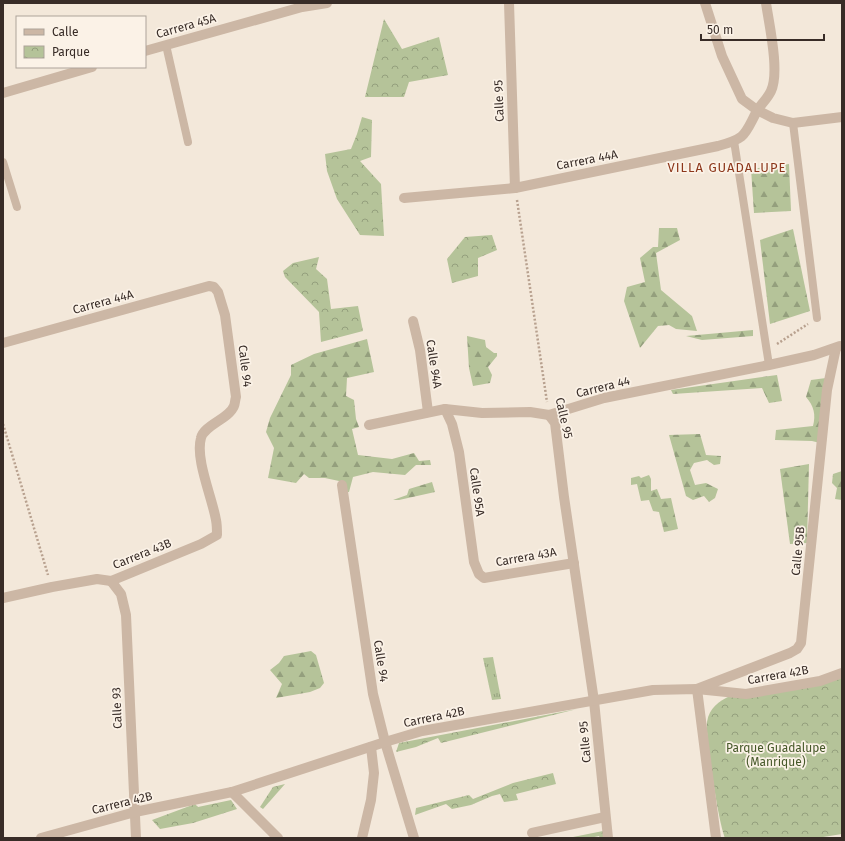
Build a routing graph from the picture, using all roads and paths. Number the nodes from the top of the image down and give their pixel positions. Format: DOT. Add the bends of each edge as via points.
graph roads {
  1 [pos="327,3"];
  2 [pos="509,3"];
  3 [pos="706,3"];
  4 [pos="766,3"];
  5 [pos="291,7"];
  6 [pos="166,45"];
  7 [pos="146,52"];
  8 [pos="89,68"];
  9 [pos="3,93"];
  10 [pos="758,110"];
  11 [pos="842,117"];
  12 [pos="792,123"];
  13 [pos="734,141"];
  14 [pos="188,142"];
  15 [pos="3,162"];
  16 [pos="515,188"];
  17 [pos="404,198"];
  18 [pos="17,207"];
  19 [pos="209,286"];
  20 [pos="817,318"];
  21 [pos="413,321"];
  22 [pos="3,343"];
  23 [pos="839,346"];
  24 [pos="766,351"];
  25 [pos="769,365"];
  26 [pos="445,409"];
  27 [pos="428,412"];
  28 [pos="549,415"];
  29 [pos="3,424"];
  30 [pos="369,425"];
  31 [pos="342,485"];
  32 [pos="217,535"];
  33 [pos="574,562"];
  34 [pos="484,578"];
  35 [pos="111,581"];
  36 [pos="52,587"];
  37 [pos="3,598"];
  38 [pos="842,673"];
  39 [pos="697,689"];
  40 [pos="594,701"];
  41 [pos="385,742"];
  42 [pos="370,747"];
  43 [pos="232,792"];
  44 [pos="135,812"];
  45 [pos="605,817"];
  46 [pos="532,833"];
  47 [pos="41,838"];
  48 [pos="136,838"];
  49 [pos="278,838"];
  50 [pos="362,838"];
  51 [pos="414,838"];
  52 [pos="608,838"];
  53 [pos="716,838"];
  1 -- 5 [label="street, Carrera 45A"];
  2 -- 16 [label="street, Calle 95"];
  3 -- 10 [label="street" via="722,56 740,95"];
  4 -- 10 [label="street, Carrera 44A" via="774,79 771,91"];
  5 -- 6 [label="street, Carrera 45A"];
  6 -- 7 [label="street, Carrera 45A"];
  6 -- 14 [label="lane"];
  8 -- 9 [label="street"];
  10 -- 12 [label="street" via="773,118"];
  10 -- 13 [label="street, Carrera 44A" via="743,136"];
  11 -- 12 [label="street"];
  12 -- 20 [label="lane"];
  13 -- 16 [label="street, Carrera 44A"];
  13 -- 24 [label="lane"];
  15 -- 18 [label="lane"];
  16 -- 17 [label="street, Carrera 44A"];
  16 -- 28 [label="path, Calle 95"];
  19 -- 22 [label="street, Carrera 44A"];
  19 -- 32 [label="street, Calle 94" via="218,292 225,315 236,397 234,407 227,415 201,436 204,476 216,520"];
  20 -- 24 [label="path"];
  21 -- 27 [label="street, Calle 94A" via="420,350"];
  23 -- 25 [label="street, Carrera 44" via="814,355"];
  23 -- 39 [label="street, Calle 95B" via="827,390 801,643 797,650"];
  24 -- 25 [label="lane"];
  25 -- 28 [label="street, Carrera 44" via="604,398"];
  26 -- 27 [label="street, Carrera 44"];
  26 -- 28 [label="street, Carrera 44"];
  26 -- 34 [label="street, Calle 95A" via="452,424 459,452 474,562 479,574"];
  27 -- 30 [label="street, Carrera 44"];
  28 -- 33 [label="street, Calle 95" via="555,423"];
  29 -- 36 [label="path"];
  31 -- 41 [label="street, Calle 94" via="373,694"];
  32 -- 35 [label="street, Carrera 43B"];
  33 -- 34 [label="street, Carrera 43A"];
  33 -- 40 [label="street, Calle 95"];
  35 -- 36 [label="street, Carrera 43B" via="97,579"];
  35 -- 44 [label="street, Calle 93" via="121,594 126,615"];
  36 -- 37 [label="street, Carrera 43B"];
  38 -- 39 [label="street, Carrera 42B" via="820,681 746,694"];
  39 -- 40 [label="street, Carrera 42B" via="653,690"];
  39 -- 53 [label="street"];
  40 -- 41 [label="street, Carrera 42B" via="422,731"];
  40 -- 45 [label="street, Calle 95"];
  41 -- 42 [label="street, Carrera 42B"];
  41 -- 51 [label="street, Calle 94"];
  42 -- 43 [label="street, Carrera 42B"];
  42 -- 50 [label="street" via="374,773"];
  43 -- 44 [label="street, Carrera 42B"];
  43 -- 49 [label="street"];
  44 -- 47 [label="street, Carrera 42B"];
  44 -- 48 [label="street, Calle 93"];
  45 -- 46 [label="street"];
  45 -- 52 [label="street, Calle 95"];
}
